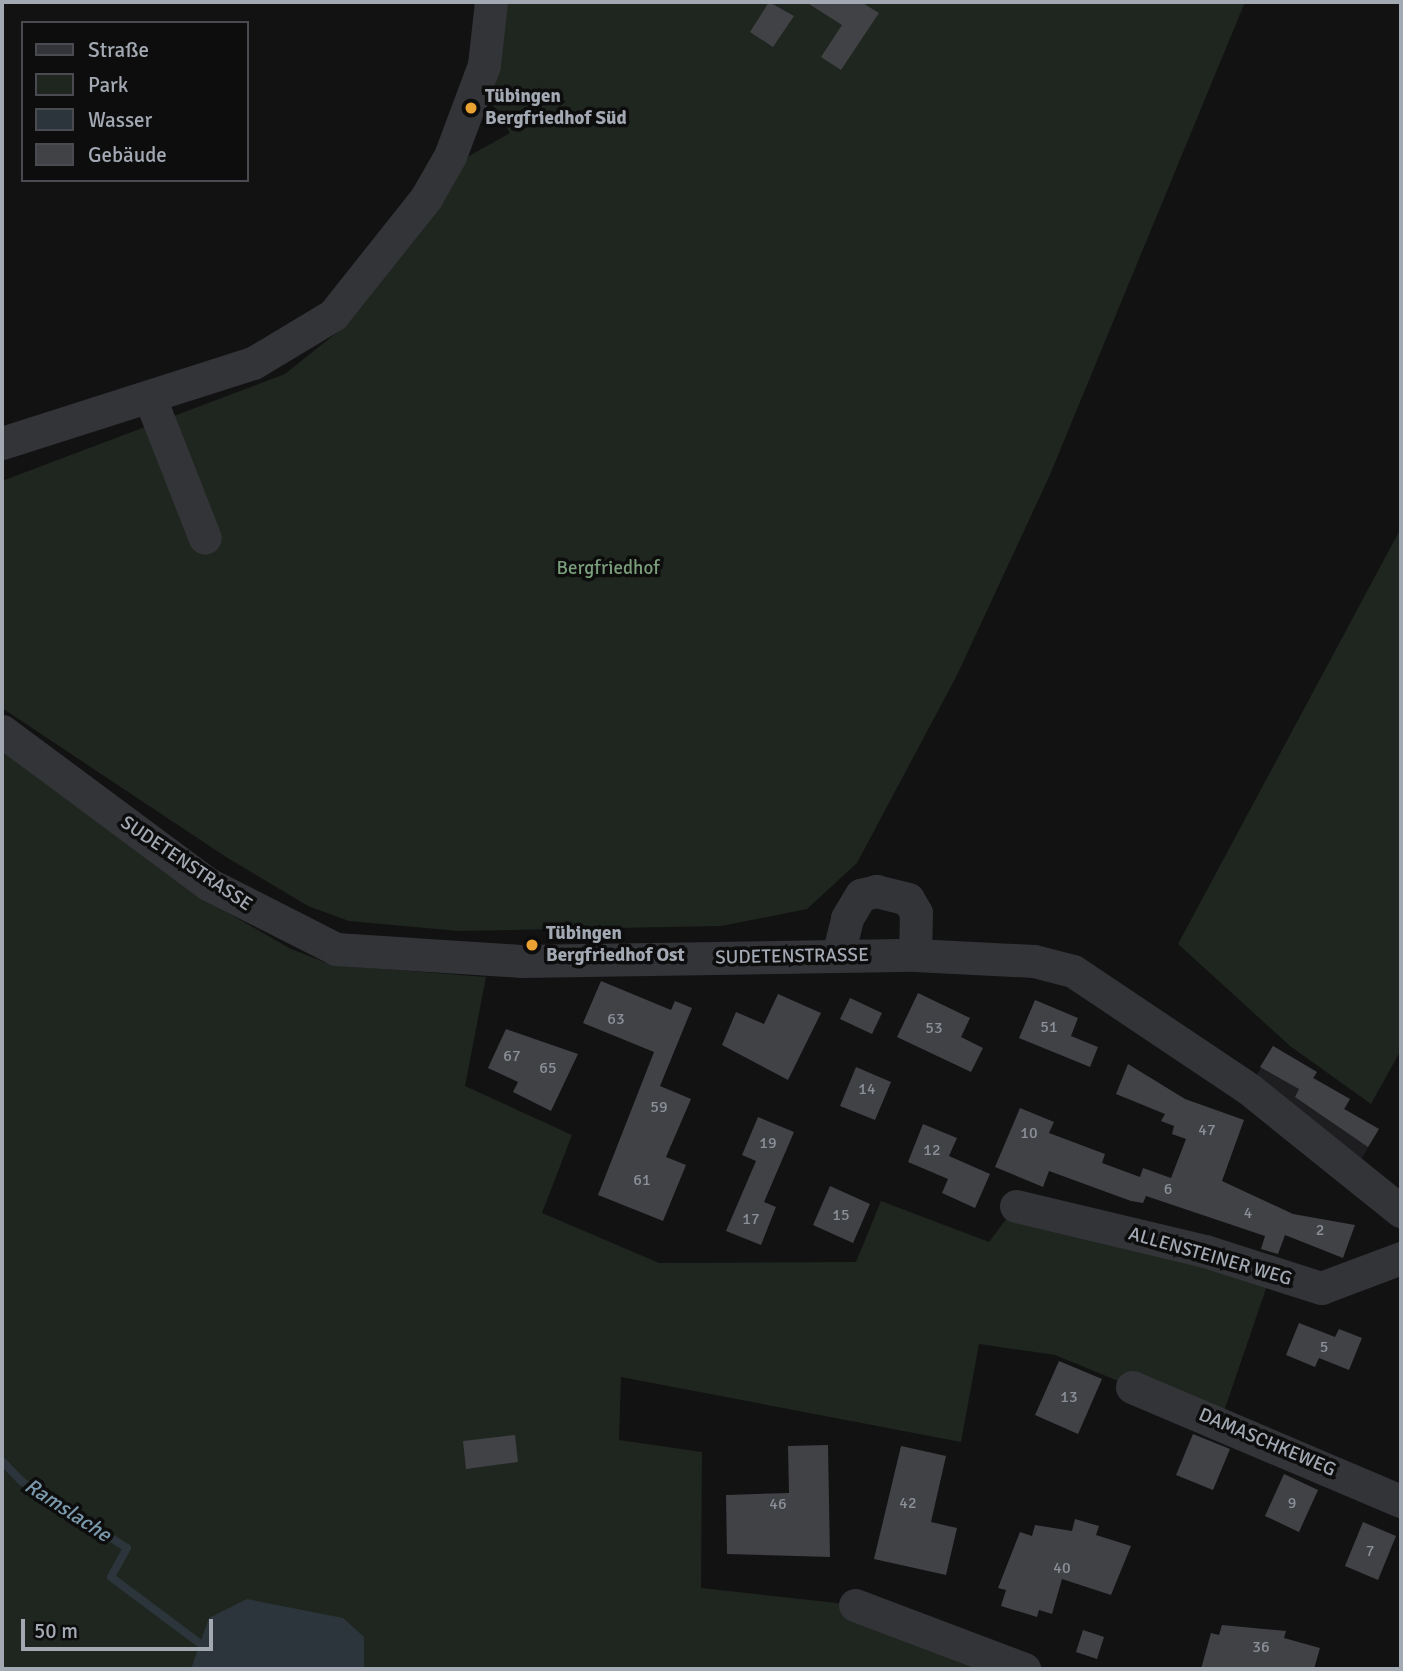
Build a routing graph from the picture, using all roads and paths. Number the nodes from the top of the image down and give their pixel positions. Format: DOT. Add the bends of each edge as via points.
graph roads {
  1 [pos="491,2"];
  2 [pos="150,398"];
  3 [pos="2,443"];
  4 [pos="205,538"];
  5 [pos="2,732"];
  6 [pos="838,955"];
  7 [pos="915,955"];
  8 [pos="1399,1197"];
  9 [pos="1016,1206"];
  10 [pos="1401,1258"];
  11 [pos="1132,1387"];
  12 [pos="1401,1501"];
  13 [pos="855,1605"];
  14 [pos="1024,1669"];
  1 -- 2 [label="street" via="484,65 450,156 426,198 333,315 253,363"];
  2 -- 3 [label="street"];
  2 -- 4 [label="street"];
  5 -- 6 [label="street, SUDETENSTRASSE" via="208,884 336,949 521,961"];
  6 -- 7 [label="street, SUDETENSTRASSE"];
  6 -- 7 [label="street" via="847,918 861,895 876,891 908,899 916,913"];
  7 -- 8 [label="street, SUDETENSTRASSE" via="1034,961 1073,971"];
  9 -- 10 [label="street, ALLENSTEINER WEG" via="1205,1251 1321,1288"];
  11 -- 12 [label="street, DAMASCHKEWEG"];
  13 -- 14 [label="street"];
}
